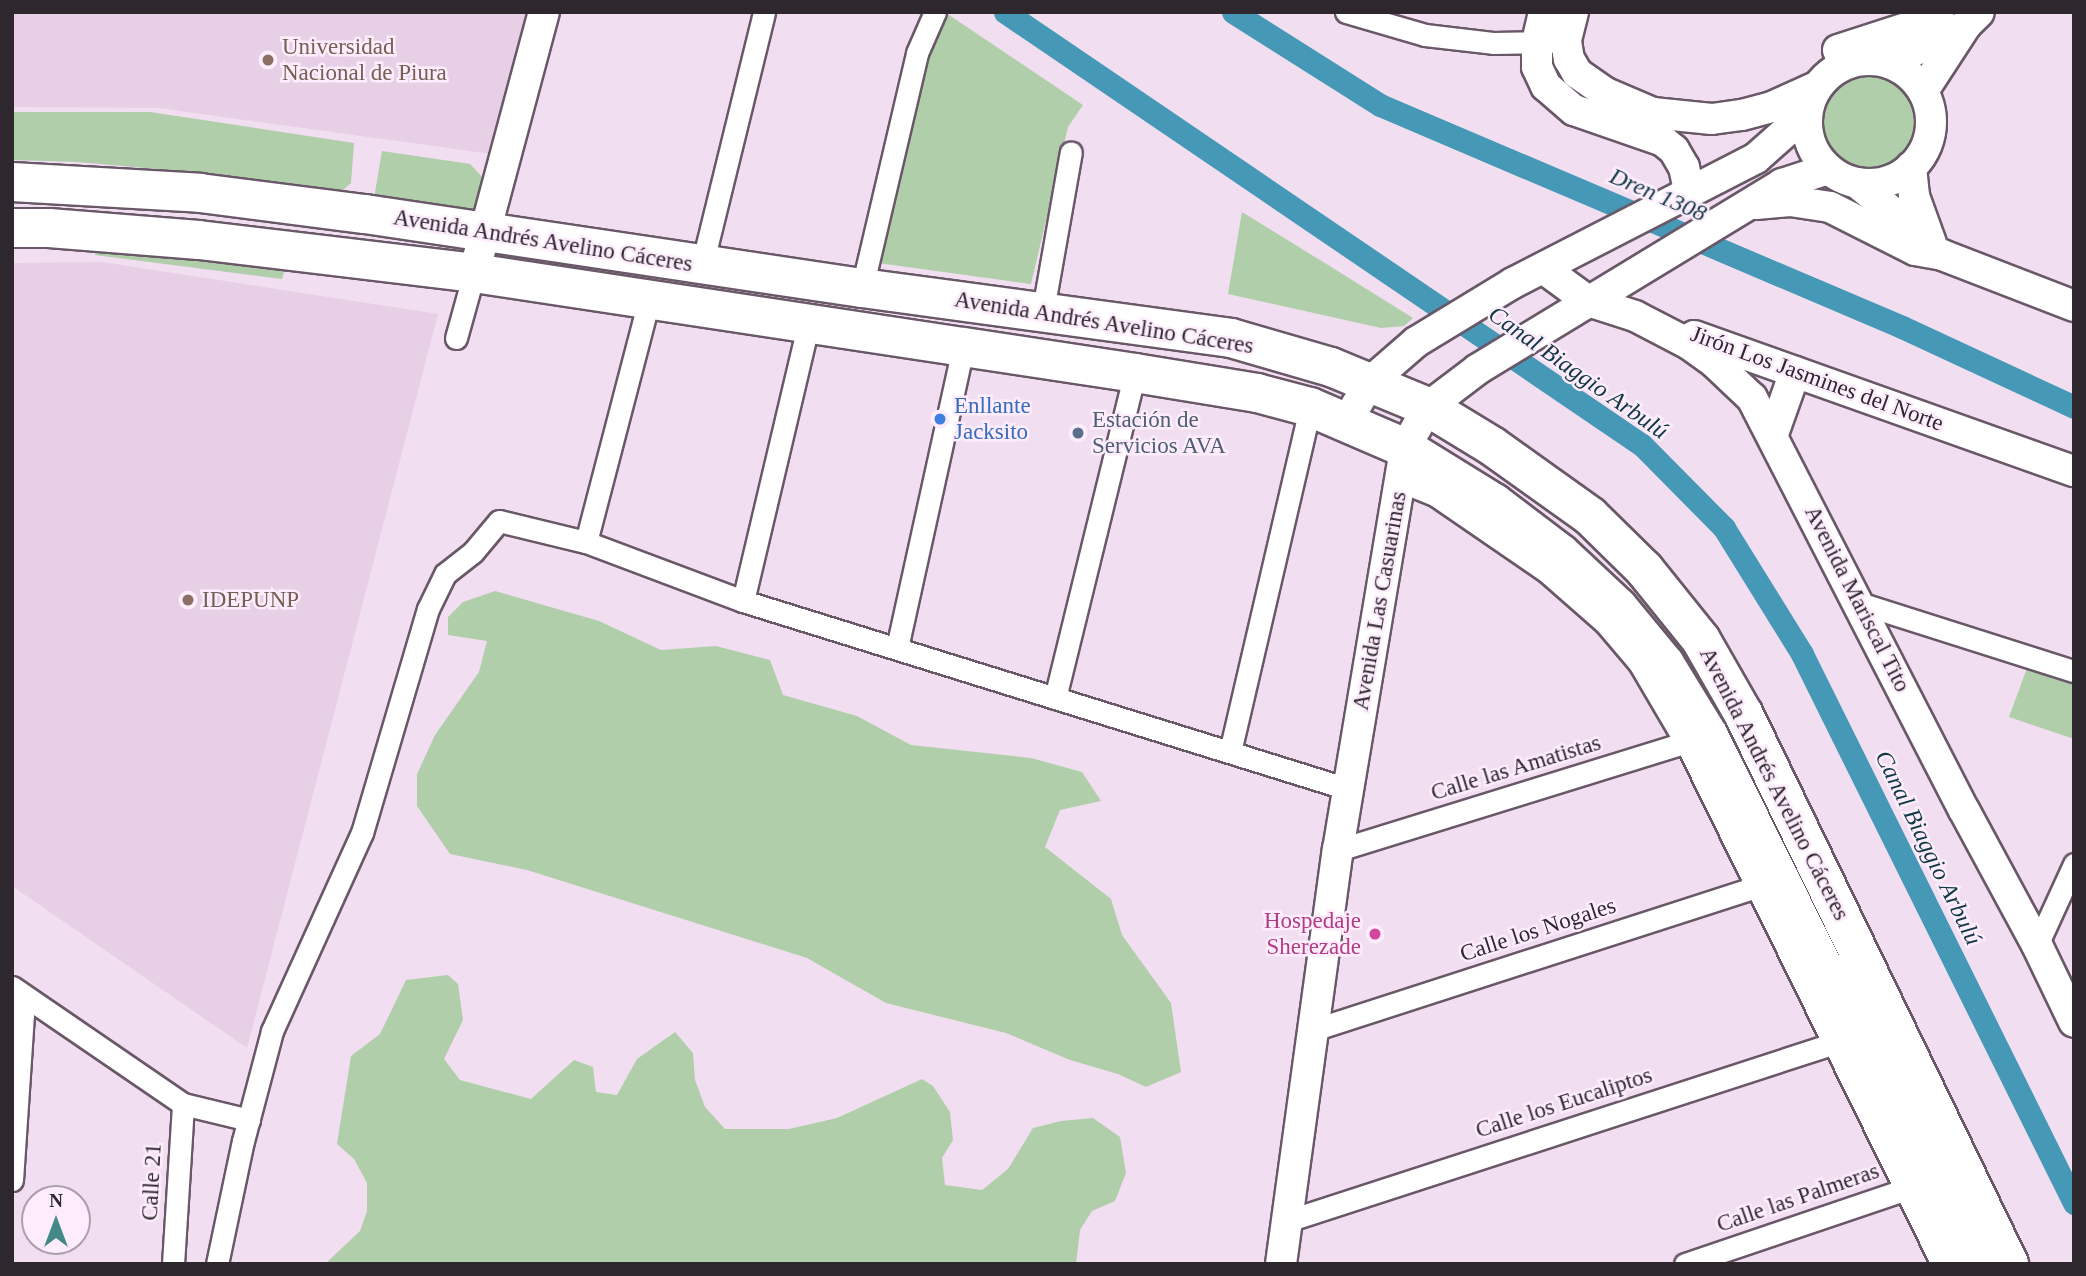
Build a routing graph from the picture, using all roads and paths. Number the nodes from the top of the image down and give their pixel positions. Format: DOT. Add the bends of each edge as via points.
graph roads {
  1 [pos="544,12"];
  2 [pos="764,12"];
  3 [pos="935,12"];
  4 [pos="1346,12"];
  5 [pos="1544,12"];
  6 [pos="1573,12"];
  7 [pos="1939,12"];
  8 [pos="1973,19"];
  9 [pos="1551,42"];
  10 [pos="1889,63"];
  11 [pos="1923,91"];
  12 [pos="1811,100"];
  13 [pos="1772,107"];
  14 [pos="1072,152"];
  15 [pos="1911,167"];
  16 [pos="1828,169"];
  17 [pos="12,182"];
  18 [pos="1857,183"];
  19 [pos="1685,193"];
  20 [pos="1752,204"];
  21 [pos="12,228"];
  22 [pos="487,232"];
  23 [pos="1589,245"];
  24 [pos="1936,249"];
  25 [pos="702,265"];
  26 [pos="1543,268"];
  27 [pos="474,273"];
  28 [pos="1622,279"];
  29 [pos="862,288"];
  30 [pos="649,301"];
  31 [pos="1588,301"];
  32 [pos="2074,306"];
  33 [pos="1042,310"];
  34 [pos="808,325"];
  35 [pos="456,338"];
  36 [pos="963,347"];
  37 [pos="1795,372"];
  38 [pos="1135,373"];
  39 [pos="1370,382"];
  40 [pos="1310,407"];
  41 [pos="1428,407"];
  42 [pos="1348,421"];
  43 [pos="1773,434"];
  44 [pos="1403,465"];
  45 [pos="2074,471"];
  46 [pos="586,542"];
  47 [pos="743,601"];
  48 [pos="1859,603"];
  49 [pos="897,649"];
  50 [pos="1718,669"];
  51 [pos="2074,671"];
  52 [pos="1055,698"];
  53 [pos="1673,698"];
  54 [pos="1698,739"];
  55 [pos="1230,752"];
  56 [pos="1348,789"];
  57 [pos="1338,850"];
  58 [pos="2074,864"];
  59 [pos="1768,883"];
  60 [pos="2037,945"];
  61 [pos="2066,988"];
  62 [pos="18,992"];
  63 [pos="2074,1022"];
  64 [pos="1314,1030"];
  65 [pos="1844,1040"];
  66 [pos="183,1104"];
  67 [pos="249,1121"];
  68 [pos="13,1168"];
  69 [pos="1917,1185"];
  70 [pos="1287,1221"];
  71 [pos="173,1264"];
  72 [pos="217,1264"];
  73 [pos="1281,1264"];
  74 [pos="1685,1264"];
  75 [pos="1942,1264"];
  76 [pos="1970,1264"];
  77 [pos="2009,1264"];
  1 -- 22 [label="street"];
  2 -- 25 [label="street"];
  3 -- 29 [label="street" via="917,53"];
  4 -- 9 [label="street" via="1426,35 1493,43"];
  5 -- 9 [label="street"];
  6 -- 9 [label="street"];
  7 -- 13 [label="street" via="1817,62"];
  8 -- 10 [label="street"];
  8 -- 11 [label="street"];
  9 -- 13 [label="street" via="1577,73 1606,93 1653,113 1712,119"];
  9 -- 19 [label="street" via="1537,67 1557,97 1574,110 1663,141 1685,167"];
  10 -- 11 [label="street" via="1909,74"];
  10 -- 12 [label="street" via="1875,60 1836,69"];
  11 -- 15 [label="street" via="1930,131 1924,151"];
  12 -- 13 [label="street"];
  12 -- 16 [label="street" via="1810,143"];
  12 -- 19 [label="street" via="1756,158"];
  14 -- 33 [label="street"];
  15 -- 18 [label="street" via="1886,181"];
  15 -- 24 [label="street" via="1914,196"];
  16 -- 18 [label="street"];
  16 -- 20 [label="street, Avenida Las Casuarinas" via="1782,184"];
  17 -- 22 [label="highway, Avenida Andrés Avelino Cáceres" via="200,193"];
  18 -- 24 [label="street"];
  19 -- 23 [label="street"];
  20 -- 24 [label="street" via="1790,201 1830,207 1915,250"];
  20 -- 28 [label="street, Avenida Las Casuarinas"];
  21 -- 27 [label="highway, Avenida Andrés Avelino Cáceres" via="199,240"];
  22 -- 25 [label="highway, Avenida Andrés Avelino Cáceres"];
  22 -- 27 [label="street"];
  23 -- 26 [label="street"];
  23 -- 28 [label="street, Jirón Los Jasmines del Norte"];
  24 -- 32 [label="street"];
  25 -- 29 [label="highway, Avenida Andrés Avelino Cáceres"];
  26 -- 31 [label="street, Avenida Mariscal Tito"];
  26 -- 39 [label="street" via="1416,342"];
  27 -- 30 [label="highway, Avenida Andrés Avelino Cáceres"];
  27 -- 35 [label="street"];
  28 -- 31 [label="street, Avenida Las Casuarinas"];
  28 -- 37 [label="street, Jirón Los Jasmines del Norte" via="1642,305 1696,337"];
  29 -- 33 [label="highway, Avenida Andrés Avelino Cáceres"];
  30 -- 34 [label="highway, Avenida Andrés Avelino Cáceres"];
  30 -- 46 [label="street"];
  31 -- 41 [label="street, Avenida Las Casuarinas" via="1478,369"];
  31 -- 43 [label="street, Avenida Mariscal Tito" via="1635,316 1689,344 1752,398"];
  33 -- 39 [label="highway, Avenida Andrés Avelino Cáceres" via="1231,338"];
  34 -- 36 [label="highway, Avenida Andrés Avelino Cáceres"];
  34 -- 47 [label="street"];
  36 -- 38 [label="highway, Avenida Andrés Avelino Cáceres"];
  36 -- 49 [label="street"];
  37 -- 43 [label="street"];
  37 -- 45 [label="street, Jirón Los Jasmines del Norte"];
  38 -- 40 [label="highway, Avenida Andrés Avelino Cáceres" via="1257,393"];
  38 -- 52 [label="street"];
  39 -- 41 [label="highway, Avenida Andrés Avelino Cáceres"];
  39 -- 42 [label="street"];
  40 -- 42 [label="highway, Avenida Andrés Avelino Cáceres"];
  40 -- 55 [label="street"];
  41 -- 44 [label="street, Avenida Las Casuarinas"];
  41 -- 50 [label="highway, Avenida Andrés Avelino Cáceres" via="1590,516 1644,569 1701,640"];
  42 -- 44 [label="highway, Avenida Andrés Avelino Cáceres"];
  43 -- 48 [label="street, Avenida Mariscal Tito"];
  44 -- 53 [label="highway, Avenida Andrés Avelino Cáceres" via="1494,503 1560,553 1618,607 1665,664"];
  44 -- 56 [label="street, Avenida Las Casuarinas"];
  46 -- 47 [label="street"];
  46 -- 67 [label="street" via="499,521 473,552 445,574 428,609 362,833 272,1031"];
  47 -- 49 [label="street"];
  48 -- 51 [label="street"];
  48 -- 60 [label="street, Avenida Mariscal Tito"];
  49 -- 52 [label="street"];
  50 -- 53 [label="highway"];
  50 -- 77 [label="highway, Avenida Andrés Avelino Cáceres"];
  52 -- 55 [label="street"];
  53 -- 54 [label="highway, Avenida Andrés Avelino Cáceres"];
  54 -- 57 [label="street, Calle las Amatistas"];
  54 -- 59 [label="highway, Avenida Andrés Avelino Cáceres"];
  55 -- 56 [label="street"];
  56 -- 57 [label="street, Avenida Las Casuarinas"];
  57 -- 64 [label="street, Avenida Las Casuarinas"];
  58 -- 60 [label="street"];
  59 -- 64 [label="street, Calle los Nogales"];
  59 -- 65 [label="highway, Avenida Andrés Avelino Cáceres"];
  60 -- 61 [label="street, Avenida Mariscal Tito"];
  61 -- 63 [label="street, Avenida Mariscal Tito"];
  62 -- 66 [label="street"];
  62 -- 68 [label="street"];
  64 -- 70 [label="street, Avenida Las Casuarinas"];
  65 -- 69 [label="highway, Avenida Andrés Avelino Cáceres"];
  65 -- 70 [label="street, Calle los Eucaliptos"];
  66 -- 67 [label="street"];
  66 -- 71 [label="street, Calle 21"];
  67 -- 72 [label="street"];
  69 -- 74 [label="street, Calle las Palmeras"];
  69 -- 75 [label="street, Avenida Andrés Avelino Cáceres"];
  69 -- 76 [label="highway, Avenida Andrés Avelino Cáceres"];
  70 -- 73 [label="street, Avenida Las Casuarinas"];
}
